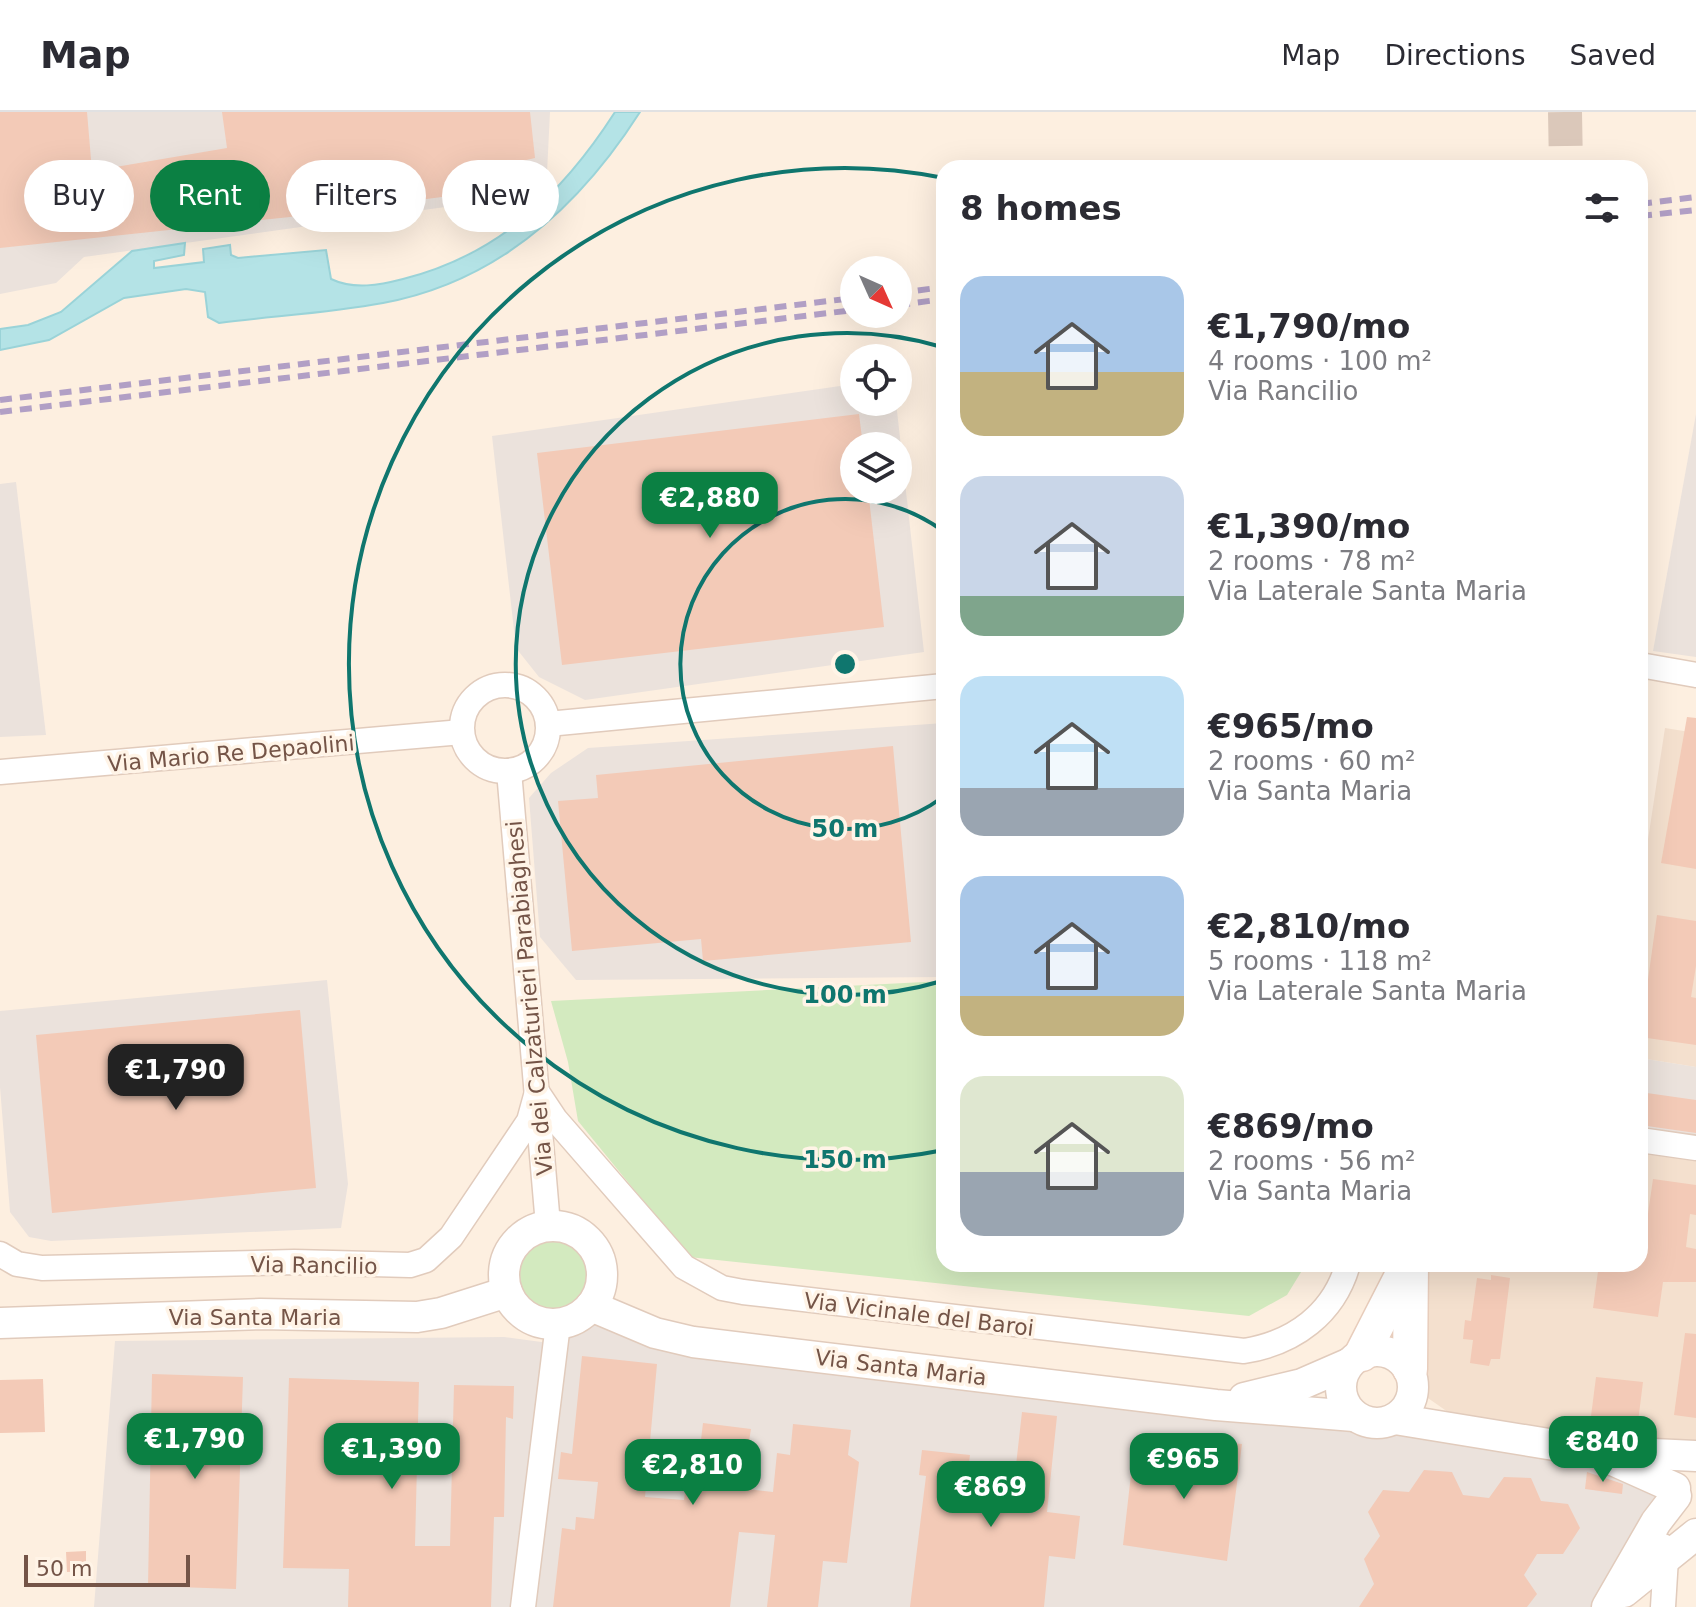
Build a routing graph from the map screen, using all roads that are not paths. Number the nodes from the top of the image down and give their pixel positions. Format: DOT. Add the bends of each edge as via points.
graph roads {
  1 [pos="1648,666"];
  2 [pos="1696,675"];
  3 [pos="936,687"];
  4 [pos="548,724"];
  5 [pos="462,732"];
  6 [pos="509,771"];
  7 [pos="0,774"];
  8 [pos="537,1092"];
  9 [pos="1648,1141"];
  10 [pos="1696,1148"];
  11 [pos="548,1225"];
  12 [pos="0,1254"];
  13 [pos="1345,1272"];
  14 [pos="1405,1272"];
  15 [pos="1410,1272"];
  16 [pos="507,1292"];
  17 [pos="591,1306"];
  18 [pos="0,1323"];
  19 [pos="558,1324"];
  20 [pos="1355,1359"];
  21 [pos="1412,1380"];
  22 [pos="1216,1405"];
  23 [pos="1354,1416"];
  24 [pos="1395,1419"];
  25 [pos="1477,1434"];
  26 [pos="1591,1451"];
  27 [pos="1696,1457"];
  28 [pos="1676,1492"];
  29 [pos="1696,1519"];
  30 [pos="1656,1522"];
  31 [pos="1696,1534"];
  32 [pos="1666,1558"];
  33 [pos="523,1607"];
  34 [pos="1608,1607"];
  35 [pos="1663,1607"];
  1 -- 2 [label="street"];
  3 -- 4 [label="street"];
  4 -- 5 [label="street" via="532,695 501,685 472,701"];
  4 -- 6 [label="street" via="538,755"];
  5 -- 6 [label="street" via="478,762"];
  5 -- 7 [label="street, Via Mario Re Depaolini"];
  6 -- 8 [label="street, Via dei Calzaturieri Parabiaghesi"];
  8 -- 11 [label="street, Via dei Calzaturieri Parabiaghesi"];
  8 -- 12 [label="street, Via Rancilio" via="529,1121 451,1237 426,1260 410,1265 42,1268 17,1264"];
  8 -- 13 [label="street, Via Vicinale del Baroi" via="684,1267 712,1284 743,1292 1244,1351 1306,1328 1335,1295"];
  9 -- 10 [label="street"];
  11 -- 16 [label="street" via="515,1243 504,1267"];
  11 -- 17 [label="street" via="585,1236 599,1257 602,1283"];
  14 -- 20 [label="main road"];
  15 -- 21 [label="main road"];
  16 -- 18 [label="street, Via Santa Maria" via="417,1317 260,1314"];
  16 -- 19 [label="street" via="532,1320"];
  17 -- 19 [label="street"];
  17 -- 22 [label="street, Via Santa Maria" via="655,1333 693,1342"];
  19 -- 33 [label="street"];
  20 -- 21 [label="street, Via Santa Maria" via="1389,1352"];
  20 -- 22 [label="street, Via Santa Maria" via="1302,1384"];
  20 -- 23 [label="street" via="1342,1377 1341,1392"];
  21 -- 24 [label="street" via="1411,1402"];
  21 -- 25 [label="street, Via Santa Maria"];
  22 -- 23 [label="street, Via Santa Maria"];
  23 -- 24 [label="street, Via Santa Maria" via="1382,1424"];
  24 -- 25 [label="street, Via Santa Maria"];
  25 -- 26 [label="street, Via Santa Maria"];
  26 -- 27 [label="street, Via Santa Maria"];
  26 -- 28 [label="street, Via Santa Maria"];
  27 -- 28 [label="street, Via Santa Maria" via="1685,1466"];
  28 -- 29 [label="street, Via Santa Maria" via="1681,1508"];
  28 -- 30 [label="street"];
  30 -- 32 [label="street"];
  30 -- 34 [label="street"];
  31 -- 32 [label="street"];
  32 -- 34 [label="street"];
  32 -- 35 [label="street"];
}
